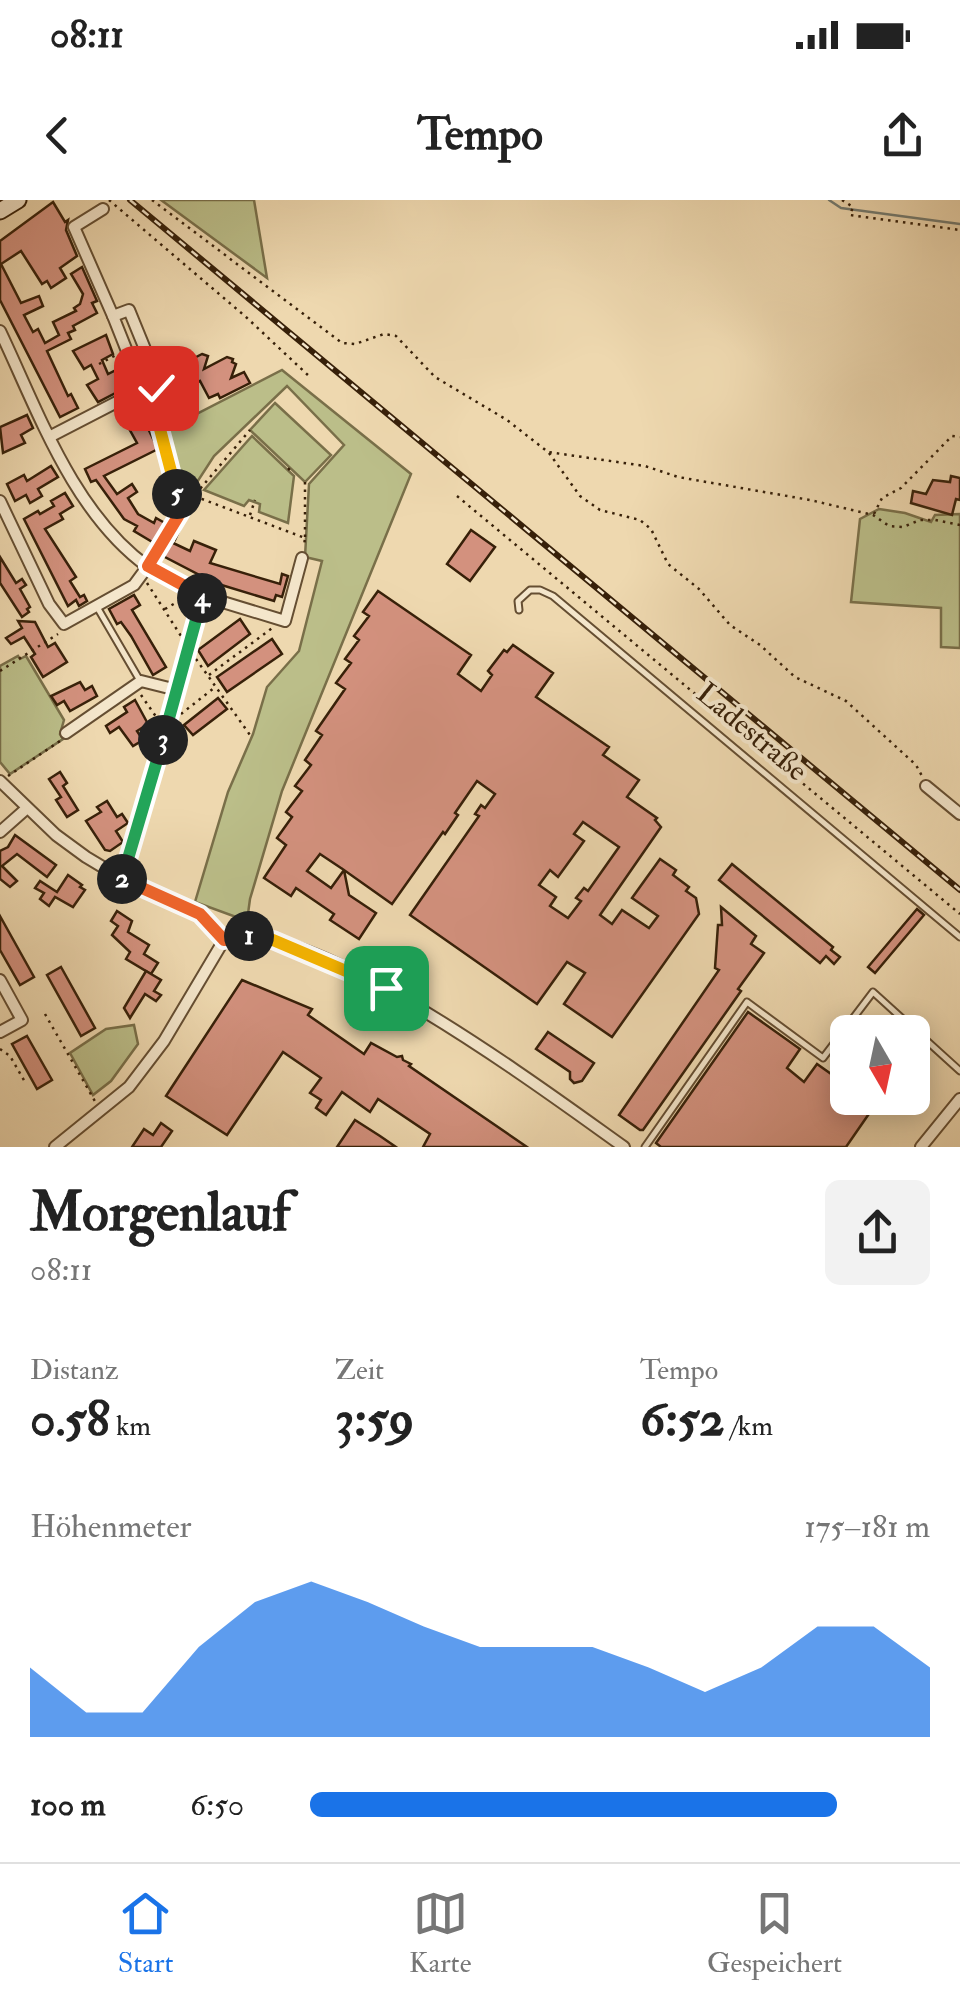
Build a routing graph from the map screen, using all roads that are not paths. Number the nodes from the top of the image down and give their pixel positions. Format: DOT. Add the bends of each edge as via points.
graph roads {
  1 [pos="106,204"];
  2 [pos="113,316"];
  3 [pos="1,337"];
  4 [pos="149,389"];
  5 [pos="51,436"];
  6 [pos="0,501"];
  7 [pos="302,558"];
  8 [pos="148,566"];
  9 [pos="199,594"];
  10 [pos="97,607"];
  11 [pos="519,610"];
  12 [pos="141,682"];
  13 [pos="177,690"];
  14 [pos="66,733"];
  15 [pos="4,778"];
  16 [pos="926,786"];
  17 [pos="26,809"];
  18 [pos="960,814"];
  19 [pos="0,832"];
  20 [pos="121,878"];
  21 [pos="960,937"];
  22 [pos="224,940"];
  23 [pos="0,980"];
  24 [pos="0,1032"];
  25 [pos="960,1071"];
  26 [pos="960,1098"];
  27 [pos="56,1147"];
  28 [pos="624,1147"];
  29 [pos="645,1147"];
  30 [pos="921,1147"];
  1 -- 2 [label="street" via="74,227"];
  2 -- 4 [label="street"];
  2 -- 4 [label="street" via="128,310 158,382"];
  3 -- 5 [label="street"];
  4 -- 5 [label="street"];
  5 -- 8 [label="street" via="76,486"];
  6 -- 10 [label="street" via="64,624"];
  7 -- 9 [label="street" via="284,621"];
  8 -- 9 [label="street"];
  8 -- 10 [label="street" via="134,585"];
  9 -- 13 [label="street"];
  10 -- 12 [label="lane"];
  11 -- 21 [label="lane, Ladestraße" via="518,601 530,590 554,596"];
  12 -- 13 [label="street"];
  12 -- 14 [label="street"];
  13 -- 20 [label="street"];
  15 -- 17 [label="street"];
  16 -- 18 [label="street"];
  17 -- 19 [label="street"];
  17 -- 20 [label="street"];
  20 -- 22 [label="street" via="200,914"];
  22 -- 27 [label="street" via="129,1087"];
  22 -- 28 [label="street" via="273,940 386,988"];
  23 -- 24 [label="street" via="22,1020"];
  25 -- 29 [label="lane" via="873,992 823,1058 747,1002"];
  26 -- 30 [label="street"];
}
